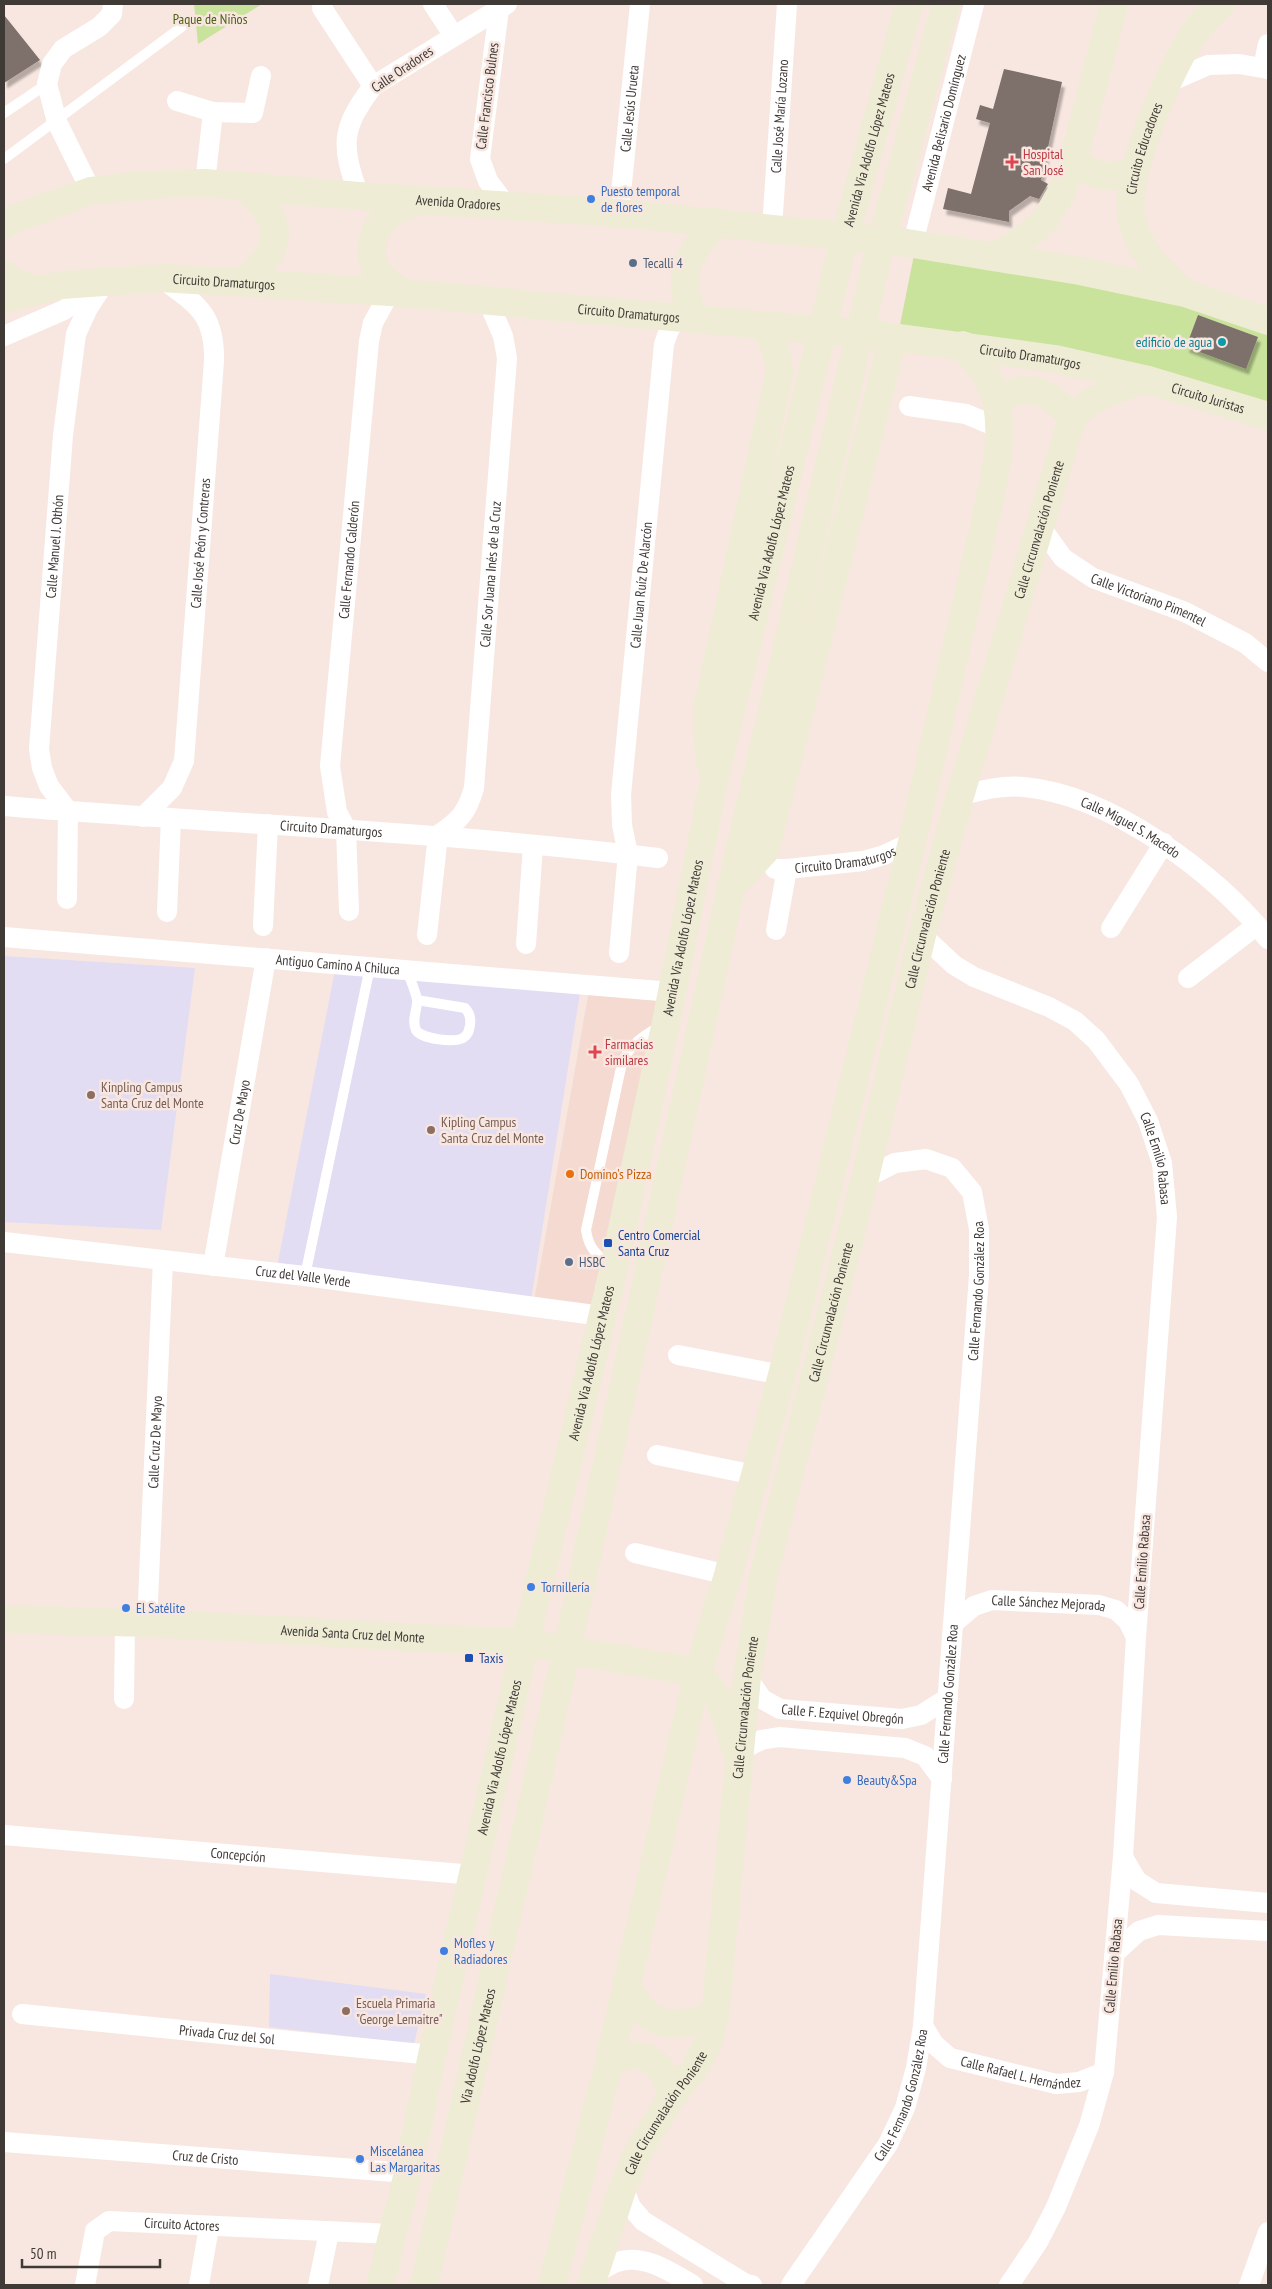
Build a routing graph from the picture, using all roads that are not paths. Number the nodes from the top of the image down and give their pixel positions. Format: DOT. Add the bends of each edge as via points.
graph roads {
  1 [pos="113,4"];
  2 [pos="433,4"];
  3 [pos="640,4"];
  4 [pos="787,4"];
  5 [pos="909,4"];
  6 [pos="946,4"];
  7 [pos="974,4"];
  8 [pos="1114,4"];
  9 [pos="1221,4"];
  10 [pos="503,6"];
  11 [pos="322,8"];
  12 [pos="187,23"];
  13 [pos="454,36"];
  14 [pos="1268,44"];
  15 [pos="1268,69"];
  16 [pos="261,76"];
  17 [pos="1167,83"];
  18 [pos="47,84"];
  19 [pos="373,86"];
  20 [pos="177,101"];
  21 [pos="213,112"];
  22 [pos="4,113"];
  23 [pos="57,122"];
  24 [pos="4,159"];
  25 [pos="1074,159"];
  26 [pos="1133,172"];
  27 [pos="204,183"];
  28 [pos="242,186"];
  29 [pos="91,191"];
  30 [pos="359,196"];
  31 [pos="421,200"];
  32 [pos="507,206"];
  33 [pos="619,213"];
  34 [pos="717,222"];
  35 [pos="7,225"];
  36 [pos="772,228"];
  37 [pos="910,243"];
  38 [pos="994,257"];
  39 [pos="4,274"];
  40 [pos="162,278"];
  41 [pos="105,282"];
  42 [pos="240,282"];
  43 [pos="39,290"];
  44 [pos="397,293"];
  45 [pos="1185,293"];
  46 [pos="4,299"];
  47 [pos="488,301"];
  48 [pos="686,319"];
  49 [pos="1268,321"];
  50 [pos="766,327"];
  51 [pos="4,336"];
  52 [pos="889,337"];
  53 [pos="963,345"];
  54 [pos="1148,380"];
  55 [pos="909,406"];
  56 [pos="998,415"];
  57 [pos="1268,416"];
  58 [pos="1072,418"];
  59 [pos="1040,526"];
  60 [pos="1268,662"];
  61 [pos="714,785"];
  62 [pos="960,796"];
  63 [pos="4,806"];
  64 [pos="68,811"];
  65 [pos="143,817"];
  66 [pos="171,818"];
  67 [pos="268,824"];
  68 [pos="346,829"];
  69 [pos="438,835"];
  70 [pos="912,842"];
  71 [pos="1164,843"];
  72 [pos="533,846"];
  73 [pos="628,854"];
  74 [pos="658,858"];
  75 [pos="731,888"];
  76 [pos="66,899"];
  77 [pos="349,911"];
  78 [pos="167,912"];
  79 [pos="263,926"];
  80 [pos="1111,928"];
  81 [pos="776,930"];
  82 [pos="1263,932"];
  83 [pos="427,935"];
  84 [pos="922,935"];
  85 [pos="4,937"];
  86 [pos="526,944"];
  87 [pos="619,953"];
  88 [pos="266,958"];
  89 [pos="370,967"];
  90 [pos="407,970"];
  91 [pos="1188,978"];
  92 [pos="672,992"];
  93 [pos="417,1000"];
  94 [pos="865,1178"];
  95 [pos="4,1242"];
  96 [pos="163,1260"];
  97 [pos="213,1266"];
  98 [pos="305,1276"];
  99 [pos="602,1316"];
  100 [pos="678,1355"];
  101 [pos="782,1375"];
  102 [pos="657,1455"];
  103 [pos="755,1475"];
  104 [pos="635,1554"];
  105 [pos="728,1575"];
  106 [pos="4,1619"];
  107 [pos="136,1623"];
  108 [pos="954,1623"];
  109 [pos="1136,1637"];
  110 [pos="525,1643"];
  111 [pos="567,1649"];
  112 [pos="698,1672"];
  113 [pos="747,1677"];
  114 [pos="948,1698"];
  115 [pos="124,1699"];
  116 [pos="740,1758"];
  117 [pos="942,1779"];
  118 [pos="4,1835"];
  119 [pos="4,1844"];
  120 [pos="1123,1857"];
  121 [pos="474,1875"];
  122 [pos="1268,1902"];
  123 [pos="1268,1931"];
  124 [pos="1115,1953"];
  125 [pos="627,1986"];
  126 [pos="22,2014"];
  127 [pos="715,2016"];
  128 [pos="922,2026"];
  129 [pos="432,2055"];
  130 [pos="609,2063"];
  131 [pos="1104,2072"];
  132 [pos="672,2097"];
  133 [pos="4,2142"];
  134 [pos="408,2173"];
  135 [pos="622,2187"];
  136 [pos="209,2227"];
  137 [pos="329,2232"];
  138 [pos="1268,2232"];
  139 [pos="392,2234"];
  140 [pos="592,2280"];
  141 [pos="787,2284"];
  142 [pos="85,2285"];
  143 [pos="199,2285"];
  144 [pos="318,2285"];
  145 [pos="380,2285"];
  146 [pos="424,2285"];
  147 [pos="552,2285"];
  148 [pos="692,2285"];
  149 [pos="752,2285"];
  150 [pos="1009,2285"];
  151 [pos="1249,2285"];
  1 -- 18 [label="street" via="112,14 99,27 63,49 52,64"];
  2 -- 13 [label="street"];
  3 -- 33 [label="street, Calle Jesús Urueta"];
  4 -- 36 [label="street, Calle José María Lozano"];
  5 -- 61 [label="main road, Avenida Via Adolfo López Mateos" via="842,248"];
  6 -- 75 [label="main road" via="878,255"];
  7 -- 37 [label="street, Avenida Belisario Domínguez"];
  8 -- 25 [label="main road"];
  9 -- 17 [label="main road, Circuito Educadores" via="1189,40"];
  10 -- 13 [label="street, Calle Oradores"];
  10 -- 32 [label="street, Calle Francisco Bulnes" via="480,159 488,180"];
  11 -- 19 [label="street"];
  12 -- 23 [label="lane"];
  13 -- 19 [label="street, Calle Oradores"];
  14 -- 15 [label="street" via="1265,58"];
  15 -- 17 [label="street" via="1239,64 1208,65"];
  16 -- 21 [label="street" via="253,113"];
  17 -- 26 [label="main road, Circuito Educadores"];
  18 -- 22 [label="lane"];
  18 -- 23 [label="street"];
  19 -- 30 [label="street, Calle Oradores" via="358,105 349,124 345,146 348,166"];
  20 -- 21 [label="street"];
  21 -- 27 [label="street"];
  23 -- 24 [label="lane"];
  23 -- 29 [label="street"];
  25 -- 26 [label="main road" via="1088,172 1100,176"];
  25 -- 38 [label="main road" via="1062,191 1047,217 1025,238"];
  26 -- 45 [label="main road, Circuito Educadores" via="1129,196 1131,219 1138,237 1149,260"];
  27 -- 28 [label="main road, Avenida Oradores"];
  27 -- 29 [label="main road, Avenida Oradores"];
  28 -- 30 [label="main road, Avenida Oradores"];
  28 -- 42 [label="main road" via="269,213 275,237 265,264"];
  29 -- 35 [label="main road, Avenida Oradores"];
  30 -- 31 [label="main road, Avenida Oradores"];
  31 -- 32 [label="main road, Avenida Oradores"];
  31 -- 44 [label="main road" via="390,213 382,221 372,246 371,258 378,272"];
  32 -- 33 [label="main road, Avenida Oradores"];
  33 -- 34 [label="main road, Avenida Oradores"];
  34 -- 36 [label="main road, Avenida Oradores"];
  34 -- 48 [label="main road" via="700,240 686,265"];
  36 -- 37 [label="main road, Avenida Oradores"];
  37 -- 38 [label="main road, Circuito Educadores"];
  38 -- 45 [label="main road, Circuito Educadores"];
  39 -- 43 [label="main road" via="18,284"];
  40 -- 41 [label="main road, Circuito Dramaturgos"];
  40 -- 42 [label="main road, Circuito Dramaturgos"];
  40 -- 65 [label="street, Calle José Peón y Contreras" via="197,304 214,342 214,361 184,761 172,788"];
  41 -- 43 [label="main road, Circuito Dramaturgos"];
  41 -- 51 [label="street" via="64,310"];
  41 -- 64 [label="street, Calle Manuel J. Othón" via="76,334 63,435 38,749 49,786"];
  42 -- 44 [label="main road, Circuito Dramaturgos"];
  43 -- 46 [label="main road, Circuito Dramaturgos"];
  44 -- 47 [label="main road, Circuito Dramaturgos"];
  44 -- 68 [label="street, Calle Fernando Calderón" via="373,323 368,341 330,766 336,812"];
  45 -- 49 [label="main road, Circuito Educadores"];
  47 -- 48 [label="main road, Circuito Dramaturgos"];
  47 -- 69 [label="street, Calle Sor Juana Inés de la Cruz" via="503,336 507,358 474,788 469,806 457,823"];
  48 -- 50 [label="main road, Circuito Dramaturgos"];
  48 -- 73 [label="street, Calle Juan Ruíz De Alarcón" via="669,330 664,344 622,785 622,825"];
  50 -- 52 [label="main road, Circuito Dramaturgos"];
  50 -- 61 [label="main road" via="777,352 779,375 707,710"];
  52 -- 53 [label="main road, Circuito Dramaturgos"];
  52 -- 75 [label="main road" via="765,851"];
  53 -- 54 [label="main road, Circuito Dramaturgos" via="1055,359"];
  53 -- 56 [label="main road" via="990,384"];
  54 -- 57 [label="main road, Circuito Juristas"];
  54 -- 58 [label="main road" via="1122,385 1104,393 1087,403"];
  55 -- 56 [label="street"];
  56 -- 58 [label="main road" via="1012,393 1036,391 1060,402"];
  56 -- 70 [label="main road" via="994,475 984,525"];
  58 -- 59 [label="main road, Calle Circunvalación Poniente"];
  59 -- 60 [label="street, Calle Victoriano Pimentel" via="1064,558 1093,578 1185,612 1245,643"];
  59 -- 62 [label="main road, Calle Circunvalación Poniente"];
  61 -- 92 [label="main road, Avenida Via Adolfo López Mateos"];
  62 -- 71 [label="street, Calle Miguel S. Macedo" via="995,787 1024,787 1052,792 1106,811"];
  62 -- 84 [label="main road, Calle Circunvalación Poniente"];
  63 -- 64 [label="street, Circuito Dramaturgos"];
  64 -- 65 [label="street, Circuito Dramaturgos"];
  64 -- 76 [label="street"];
  65 -- 66 [label="street, Circuito Dramaturgos"];
  66 -- 67 [label="street, Circuito Dramaturgos"];
  66 -- 78 [label="street"];
  67 -- 68 [label="street, Circuito Dramaturgos"];
  67 -- 79 [label="street"];
  68 -- 69 [label="street, Circuito Dramaturgos"];
  68 -- 77 [label="street"];
  69 -- 72 [label="street, Circuito Dramaturgos"];
  69 -- 83 [label="street"];
  70 -- 81 [label="street, Circuito Dramaturgos" via="863,861 781,869"];
  70 -- 101 [label="main road"];
  71 -- 80 [label="street"];
  71 -- 82 [label="street, Calle Miguel S. Macedo" via="1215,883"];
  72 -- 73 [label="street, Circuito Dramaturgos"];
  72 -- 86 [label="street"];
  73 -- 74 [label="street, Circuito Dramaturgos"];
  73 -- 87 [label="street, Calle Juan Ruíz De Alarcón"];
  75 -- 111 [label="main road"];
  82 -- 91 [label="street"];
  84 -- 94 [label="main road, Calle Circunvalación Poniente"];
  84 -- 109 [label="street, Calle Emilio Rabasa" via="954,965 974,977 1049,1007 1075,1021 1096,1040 1129,1084 1148,1121 1162,1163 1167,1217"];
  85 -- 88 [label="street, Antiguo Camino A Chiluca"];
  88 -- 89 [label="street, Antiguo Camino A Chiluca"];
  88 -- 97 [label="street, Cruz De Mayo"];
  89 -- 90 [label="street, Antiguo Camino A Chiluca"];
  89 -- 98 [label="lane"];
  90 -- 92 [label="street, Antiguo Camino A Chiluca"];
  90 -- 93 [label="lane"];
  92 -- 99 [label="main road, Avenida Via Adolfo López Mateos"];
  93 -- 93 [label="lane" via="465,1008 471,1020 467,1035 454,1040 420,1034 414,1022"];
  94 -- 108 [label="street, Calle Fernando González Roa" via="895,1163 926,1159 952,1168 972,1192 980,1229"];
  94 -- 113 [label="main road, Calle Circunvalación Poniente" via="763,1578"];
  95 -- 96 [label="street, Cruz del Valle Verde"];
  96 -- 97 [label="street, Cruz del Valle Verde"];
  96 -- 107 [label="street, Calle Cruz De Mayo"];
  97 -- 98 [label="street, Cruz del Valle Verde"];
  98 -- 99 [label="street, Cruz del Valle Verde"];
  99 -- 110 [label="main road, Avenida Via Adolfo López Mateos"];
  100 -- 101 [label="street"];
  101 -- 103 [label="main road"];
  102 -- 103 [label="street"];
  103 -- 105 [label="main road"];
  104 -- 105 [label="street"];
  105 -- 112 [label="main road"];
  106 -- 107 [label="main road, Avenida Santa Cruz del Monte"];
  107 -- 110 [label="main road, Avenida Santa Cruz del Monte"];
  107 -- 115 [label="street, Calle Cruz De Mayo"];
  108 -- 109 [label="street, Calle Sánchez Mejorada" via="974,1606 992,1600 1099,1605 1116,1610 1128,1620"];
  108 -- 114 [label="street, Calle Fernando González Roa"];
  109 -- 120 [label="street, Calle Emilio Rabasa"];
  110 -- 111 [label="main road, Avenida Santa Cruz del Monte"];
  110 -- 121 [label="main road, Avenida Via Adolfo López Mateos"];
  111 -- 112 [label="main road, Avenida Santa Cruz del Monte"];
  111 -- 146 [label="main road, Via Adolfo López Mateos"];
  112 -- 116 [label="main road" via="717,1697"];
  112 -- 125 [label="main road"];
  113 -- 114 [label="street, Calle F. Ezquivel Obregón" via="762,1699 780,1709 902,1718 920,1716"];
  113 -- 116 [label="main road, Calle Circunvalación Poniente"];
  114 -- 117 [label="street, Calle Fernando González Roa"];
  116 -- 117 [label="street" via="761,1740 778,1737 905,1748 924,1756"];
  116 -- 127 [label="main road, Calle Circunvalación Poniente"];
  117 -- 128 [label="street, Calle Fernando González Roa"];
  118 -- 119 [label="street"];
  118 -- 121 [label="street, Concepción"];
  120 -- 122 [label="street" via="1137,1881 1156,1893"];
  120 -- 124 [label="street, Calle Emilio Rabasa"];
  121 -- 129 [label="main road, Avenida Via Adolfo López Mateos"];
  123 -- 124 [label="street" via="1158,1925 1139,1931"];
  124 -- 131 [label="street, Calle Emilio Rabasa"];
  125 -- 127 [label="main road" via="641,2009 659,2022 678,2025"];
  125 -- 130 [label="main road"];
  126 -- 129 [label="street, Privada Cruz del Sol"];
  127 -- 132 [label="main road, Calle Circunvalación Poniente" via="708,2043 694,2069"];
  128 -- 131 [label="street, Calle Rafael L. Hernández" via="934,2044 950,2058 1056,2084 1079,2082"];
  128 -- 141 [label="street, Calle Fernando González Roa" via="916,2068 905,2108 888,2144"];
  129 -- 134 [label="main road, Avenida Via Adolfo López Mateos"];
  130 -- 132 [label="main road" via="632,2056 648,2058 660,2067"];
  130 -- 147 [label="main road"];
  131 -- 150 [label="street, Calle Emilio Rabasa" via="1072,2171 1038,2242"];
  132 -- 135 [label="main road, Calle Circunvalación Poniente" via="640,2148"];
  133 -- 134 [label="street, Cruz de Cristo"];
  134 -- 139 [label="main road, Avenida Via Adolfo López Mateos"];
  135 -- 140 [label="main road, Calle Circunvalación Poniente"];
  135 -- 149 [label="street" via="631,2207 642,2220"];
  136 -- 137 [label="street, Circuito Actores"];
  136 -- 142 [label="street, Circuito Actores" via="118,2220 102,2224 95,2231"];
  136 -- 143 [label="street"];
  137 -- 139 [label="street, Circuito Actores"];
  137 -- 144 [label="street"];
  138 -- 151 [label="street"];
  139 -- 145 [label="main road, Avenida Via Adolfo López Mateos"];
  140 -- 148 [label="street" via="617,2262 641,2260 666,2269"];
}
